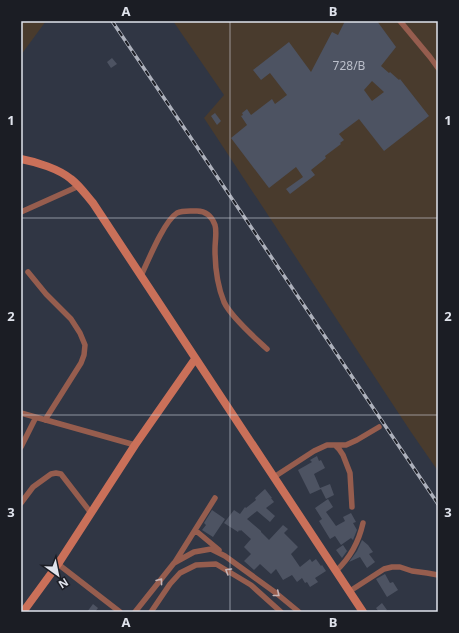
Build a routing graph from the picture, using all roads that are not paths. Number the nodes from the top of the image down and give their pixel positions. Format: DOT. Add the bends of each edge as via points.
graph roads {
  1 [pos="400,21"];
  2 [pos="438,68"];
  3 [pos="21,159"];
  4 [pos="79,186"];
  5 [pos="21,212"];
  6 [pos="28,272"];
  7 [pos="141,276"];
  8 [pos="267,349"];
  9 [pos="195,359"];
  10 [pos="21,413"];
  11 [pos="36,417"];
  12 [pos="45,420"];
  13 [pos="379,427"];
  14 [pos="135,444"];
  15 [pos="335,445"];
  16 [pos="21,447"];
  17 [pos="274,477"];
  18 [pos="215,498"];
  19 [pos="21,503"];
  20 [pos="352,507"];
  21 [pos="91,513"];
  22 [pos="364,523"];
  23 [pos="195,530"];
  24 [pos="225,556"];
  25 [pos="174,563"];
  26 [pos="58,564"];
  27 [pos="336,571"];
  28 [pos="438,575"];
  29 [pos="256,578"];
  30 [pos="251,585"];
  31 [pos="350,591"];
  32 [pos="360,610"];
  33 [pos="23,612"];
  34 [pos="120,612"];
  35 [pos="135,612"];
  36 [pos="151,612"];
  37 [pos="281,612"];
  38 [pos="299,612"];
  1 -- 2 [label="street"];
  3 -- 4 [label="street" via="45,166 70,178"];
  4 -- 5 [label="street"];
  4 -- 7 [label="street"];
  6 -- 12 [label="street" via="71,319 84,345 81,363"];
  7 -- 8 [label="street" via="164,227 171,218 185,210 201,211 209,215 215,226 216,272 225,305"];
  7 -- 9 [label="street"];
  9 -- 14 [label="street"];
  9 -- 17 [label="street"];
  10 -- 11 [label="street"];
  11 -- 12 [label="street"];
  11 -- 16 [label="street"];
  12 -- 14 [label="street"];
  13 -- 15 [label="street" via="346,445"];
  14 -- 21 [label="street"];
  15 -- 17 [label="street" via="327,445 314,451"];
  15 -- 20 [label="street" via="343,455 350,473"];
  17 -- 27 [label="street"];
  18 -- 23 [label="street"];
  19 -- 21 [label="street" via="33,487 56,473 61,474"];
  21 -- 26 [label="street"];
  22 -- 27 [label="street" via="361,535 350,554"];
  23 -- 24 [label="street"];
  23 -- 25 [label="street"];
  24 -- 25 [label="street" via="211,549 194,552"];
  24 -- 29 [label="street"];
  35 -- 25 [label="street, one-way"];
  26 -- 33 [label="street"];
  26 -- 34 [label="street"];
  27 -- 31 [label="street"];
  28 -- 31 [label="street" via="392,567 384,569"];
  29 -- 30 [label="street"];
  29 -- 38 [label="street, one-way"];
  30 -- 36 [label="street, one-way" via="216,564 196,565 180,573"];
  30 -- 37 [label="street"];
  31 -- 32 [label="street"];
}
